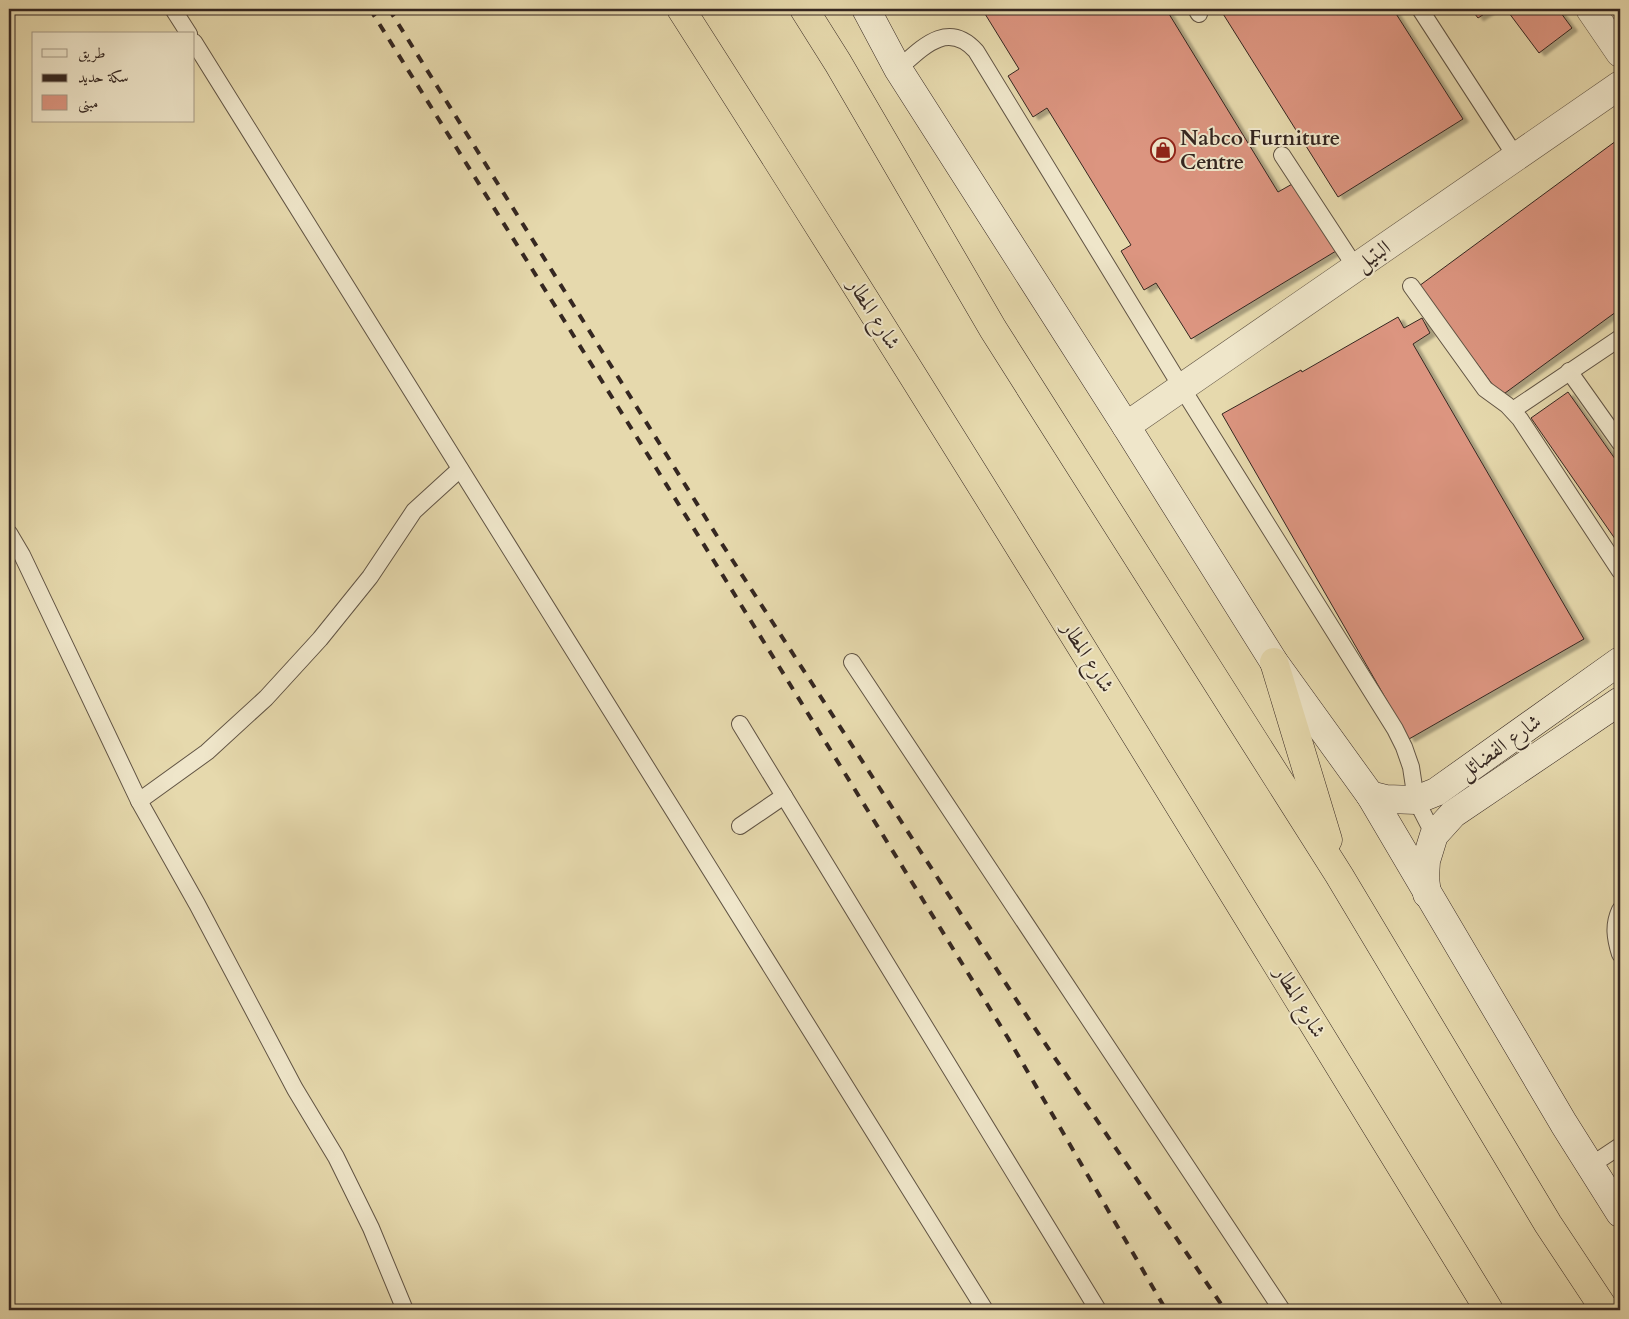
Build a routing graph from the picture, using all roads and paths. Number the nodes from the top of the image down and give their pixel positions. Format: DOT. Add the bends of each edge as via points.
graph roads {
  1 [pos="173,9"];
  2 [pos="681,9"];
  3 [pos="804,9"];
  4 [pos="866,9"];
  5 [pos="1420,9"];
  6 [pos="1590,9"];
  7 [pos="188,32"];
  8 [pos="195,44"];
  9 [pos="1620,53"];
  10 [pos="898,69"];
  11 [pos="1620,84"];
  12 [pos="1282,155"];
  13 [pos="1516,157"];
  14 [pos="1356,268"];
  15 [pos="1411,286"];
  16 [pos="1620,338"];
  17 [pos="1569,371"];
  18 [pos="1182,388"];
  19 [pos="1513,410"];
  20 [pos="1126,426"];
  21 [pos="1620,443"];
  22 [pos="460,469"];
  23 [pos="9,533"];
  24 [pos="1619,566"];
  25 [pos="1620,661"];
  26 [pos="852,662"];
  27 [pos="1274,662"];
  28 [pos="1620,701"];
  29 [pos="740,724"];
  30 [pos="1370,795"];
  31 [pos="784,796"];
  32 [pos="1416,800"];
  33 [pos="139,801"];
  34 [pos="740,826"];
  35 [pos="1434,835"];
  36 [pos="1338,875"];
  37 [pos="1428,896"];
  38 [pos="1620,910"];
  39 [pos="1620,954"];
  40 [pos="1620,1146"];
  41 [pos="1590,1166"];
  42 [pos="1620,1213"];
  43 [pos="405,1310"];
  44 [pos="985,1310"];
  45 [pos="1098,1310"];
  46 [pos="1282,1310"];
  47 [pos="1489,1310"];
  48 [pos="1605,1310"];
  1 -- 7 [label="lane"];
  2 -- 47 [label="highway, شارع المطار" via="1164,779"];
  3 -- 36 [label="highway" via="993,329"];
  4 -- 10 [label="street"];
  5 -- 13 [label="lane"];
  6 -- 9 [label="street"];
  8 -- 22 [label="lane"];
  10 -- 18 [label="lane" via="936,39 953,37 976,50"];
  10 -- 20 [label="street"];
  11 -- 13 [label="street, البتيل"];
  12 -- 14 [label="lane"];
  13 -- 14 [label="street, البتيل"];
  14 -- 18 [label="street, البتيل"];
  15 -- 19 [label="lane" via="1485,389"];
  16 -- 17 [label="lane"];
  17 -- 19 [label="lane"];
  17 -- 21 [label="lane"];
  18 -- 20 [label="street, البتيل"];
  18 -- 32 [label="lane" via="1395,729 1411,766"];
  19 -- 24 [label="lane"];
  20 -- 27 [label="street"];
  22 -- 33 [label="lane" via="414,511 370,577 266,698 208,752"];
  22 -- 44 [label="lane"];
  23 -- 33 [label="lane"];
  25 -- 32 [label="street, شارع الفضائل" via="1451,782"];
  26 -- 46 [label="lane"];
  27 -- 30 [label="street"];
  27 -- 36 [label="highway"];
  28 -- 35 [label="street, شارع الفضائل" via="1453,814"];
  29 -- 31 [label="lane"];
  30 -- 32 [label="street, شارع الفضائل"];
  30 -- 37 [label="street"];
  31 -- 34 [label="lane"];
  31 -- 45 [label="lane"];
  32 -- 35 [label="lane"];
  33 -- 43 [label="lane" via="295,1089 336,1157 371,1228"];
  35 -- 37 [label="street, شارع الفضائل" via="1426,860"];
  36 -- 48 [label="highway" via="1548,1224"];
  37 -- 41 [label="street"];
  38 -- 39 [label="lane" via="1616,918 1615,938"];
  40 -- 41 [label="lane"];
  41 -- 42 [label="street"];
}
